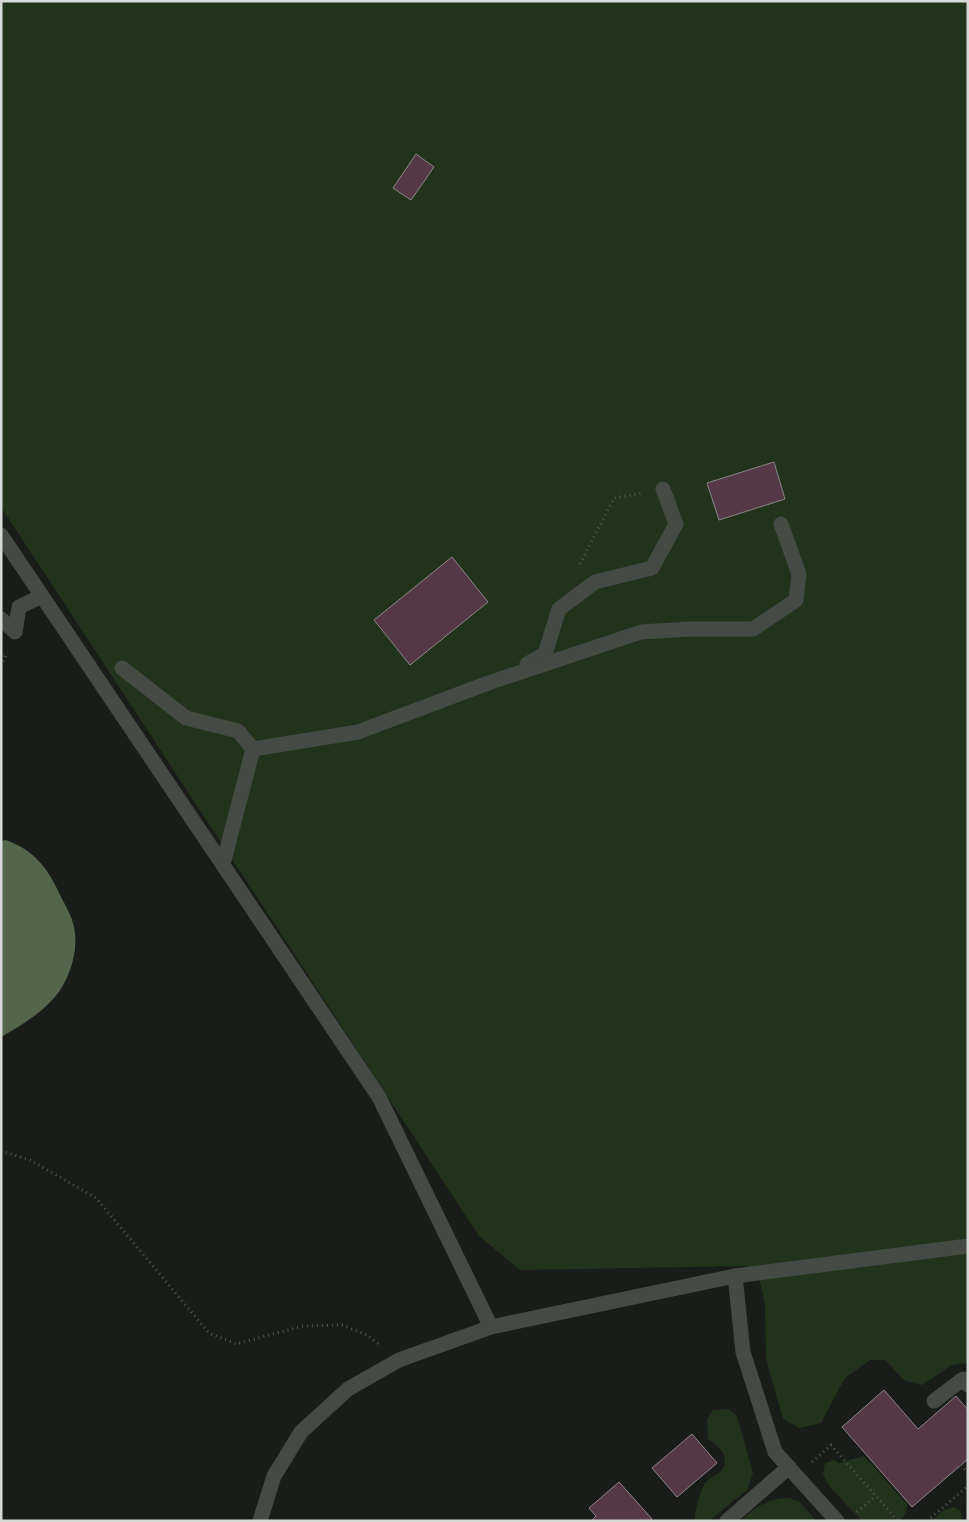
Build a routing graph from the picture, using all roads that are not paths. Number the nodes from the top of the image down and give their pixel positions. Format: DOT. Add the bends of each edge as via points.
graph roads {
  1 [pos="663,489"];
  2 [pos="781,524"];
  3 [pos="1,535"];
  4 [pos="42,596"];
  5 [pos="1,619"];
  6 [pos="122,668"];
  7 [pos="505,678"];
  8 [pos="253,749"];
  9 [pos="223,864"];
  10 [pos="968,1246"];
  11 [pos="735,1276"];
  12 [pos="491,1327"];
  13 [pos="968,1385"];
  14 [pos="934,1401"];
  15 [pos="793,1471"];
  16 [pos="260,1521"];
  17 [pos="727,1521"];
  18 [pos="837,1521"];
  1 -- 7 [label="street" via="676,524 652,568 595,582 559,609 545,654"];
  2 -- 7 [label="street" via="800,574 796,600 753,629 641,632"];
  3 -- 4 [label="street"];
  4 -- 5 [label="street" via="19,607 15,632"];
  4 -- 9 [label="street"];
  6 -- 8 [label="street" via="186,718 238,731"];
  7 -- 8 [label="street" via="358,732"];
  8 -- 9 [label="street"];
  9 -- 12 [label="street" via="379,1097"];
  10 -- 11 [label="street"];
  11 -- 12 [label="street"];
  11 -- 15 [label="street" via="743,1352 775,1452"];
  12 -- 16 [label="street" via="399,1360 348,1388 301,1432 274,1476"];
  13 -- 14 [label="street" via="963,1379"];
  15 -- 17 [label="street"];
  15 -- 18 [label="street"];
}
